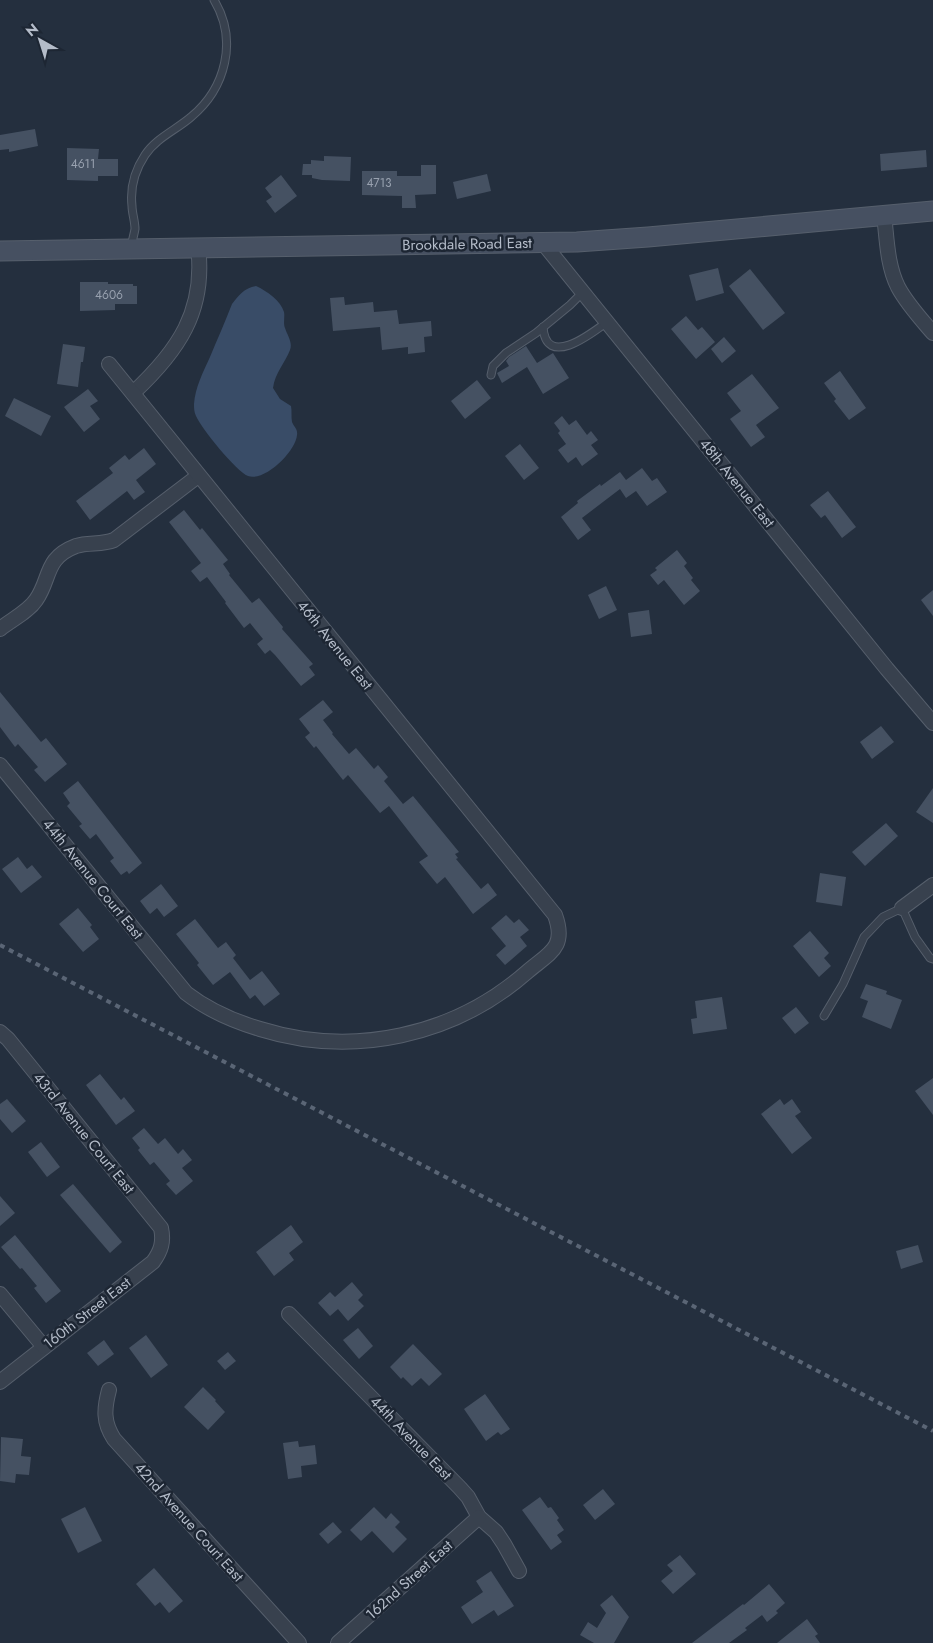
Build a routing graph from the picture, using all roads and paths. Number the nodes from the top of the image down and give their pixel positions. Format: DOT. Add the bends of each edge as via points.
graph roads {
  1 [pos="214,0"];
  2 [pos="933,211"];
  3 [pos="884,216"];
  4 [pos="543,242"];
  5 [pos="198,247"];
  6 [pos="131,248"];
  7 [pos="0,251"];
  8 [pos="583,292"];
  9 [pos="607,322"];
  10 [pos="543,326"];
  11 [pos="933,333"];
  12 [pos="109,364"];
  13 [pos="491,375"];
  14 [pos="133,393"];
  15 [pos="198,476"];
  16 [pos="0,629"];
  17 [pos="933,723"];
  18 [pos="0,765"];
  19 [pos="933,885"];
  20 [pos="902,908"];
  21 [pos="933,959"];
  22 [pos="186,993"];
  23 [pos="824,1016"];
  24 [pos="0,1032"];
  25 [pos="163,1238"];
  26 [pos="0,1294"];
  27 [pos="290,1314"];
  28 [pos="44,1347"];
  29 [pos="0,1382"];
  30 [pos="108,1390"];
  31 [pos="479,1518"];
  32 [pos="519,1572"];
  33 [pos="299,1643"];
  34 [pos="338,1643"];
  1 -- 6 [label="lane" via="225,27 224,70 214,92 204,104 176,129 158,139 145,154 132,188 135,228"];
  2 -- 3 [label="main road, Brookdale Road East"];
  3 -- 4 [label="main road, Brookdale Road East" via="648,237"];
  3 -- 11 [label="street" via="894,277 906,300"];
  4 -- 5 [label="main road, Brookdale Road East"];
  4 -- 8 [label="street, 48th Avenue East"];
  5 -- 6 [label="main road, Brookdale Road East"];
  5 -- 14 [label="street" via="200,279 194,311 175,347"];
  6 -- 7 [label="main road, Brookdale Road East"];
  8 -- 9 [label="street, 48th Avenue East"];
  8 -- 10 [label="lane"];
  9 -- 10 [label="lane" via="578,342 563,347 548,341"];
  9 -- 17 [label="street, 48th Avenue East"];
  10 -- 13 [label="lane" via="492,366"];
  12 -- 14 [label="street, 46th Avenue East"];
  14 -- 15 [label="street, 46th Avenue East"];
  15 -- 16 [label="street" via="114,540 76,546 62,555 52,563 34,603"];
  15 -- 22 [label="street, 46th Avenue East" via="555,914 560,938 556,947 517,981 458,1018 369,1041 306,1040 276,1034 221,1015"];
  18 -- 22 [label="street, 44th Avenue Court East"];
  19 -- 20 [label="street"];
  20 -- 21 [label="lane" via="914,937"];
  20 -- 23 [label="lane" via="883,917 864,937"];
  24 -- 25 [label="street, 43rd Avenue Court East" via="161,1228"];
  25 -- 28 [label="street, 160th Street East" via="153,1262"];
  26 -- 28 [label="street"];
  27 -- 31 [label="street, 44th Avenue East" via="460,1488"];
  28 -- 29 [label="street, 160th Street East"];
  30 -- 33 [label="street, 42nd Avenue Court East" via="105,1413 107,1428 114,1439"];
  31 -- 32 [label="street, 44th Avenue East" via="496,1532"];
  31 -- 34 [label="street, 162nd Street East"];
}
